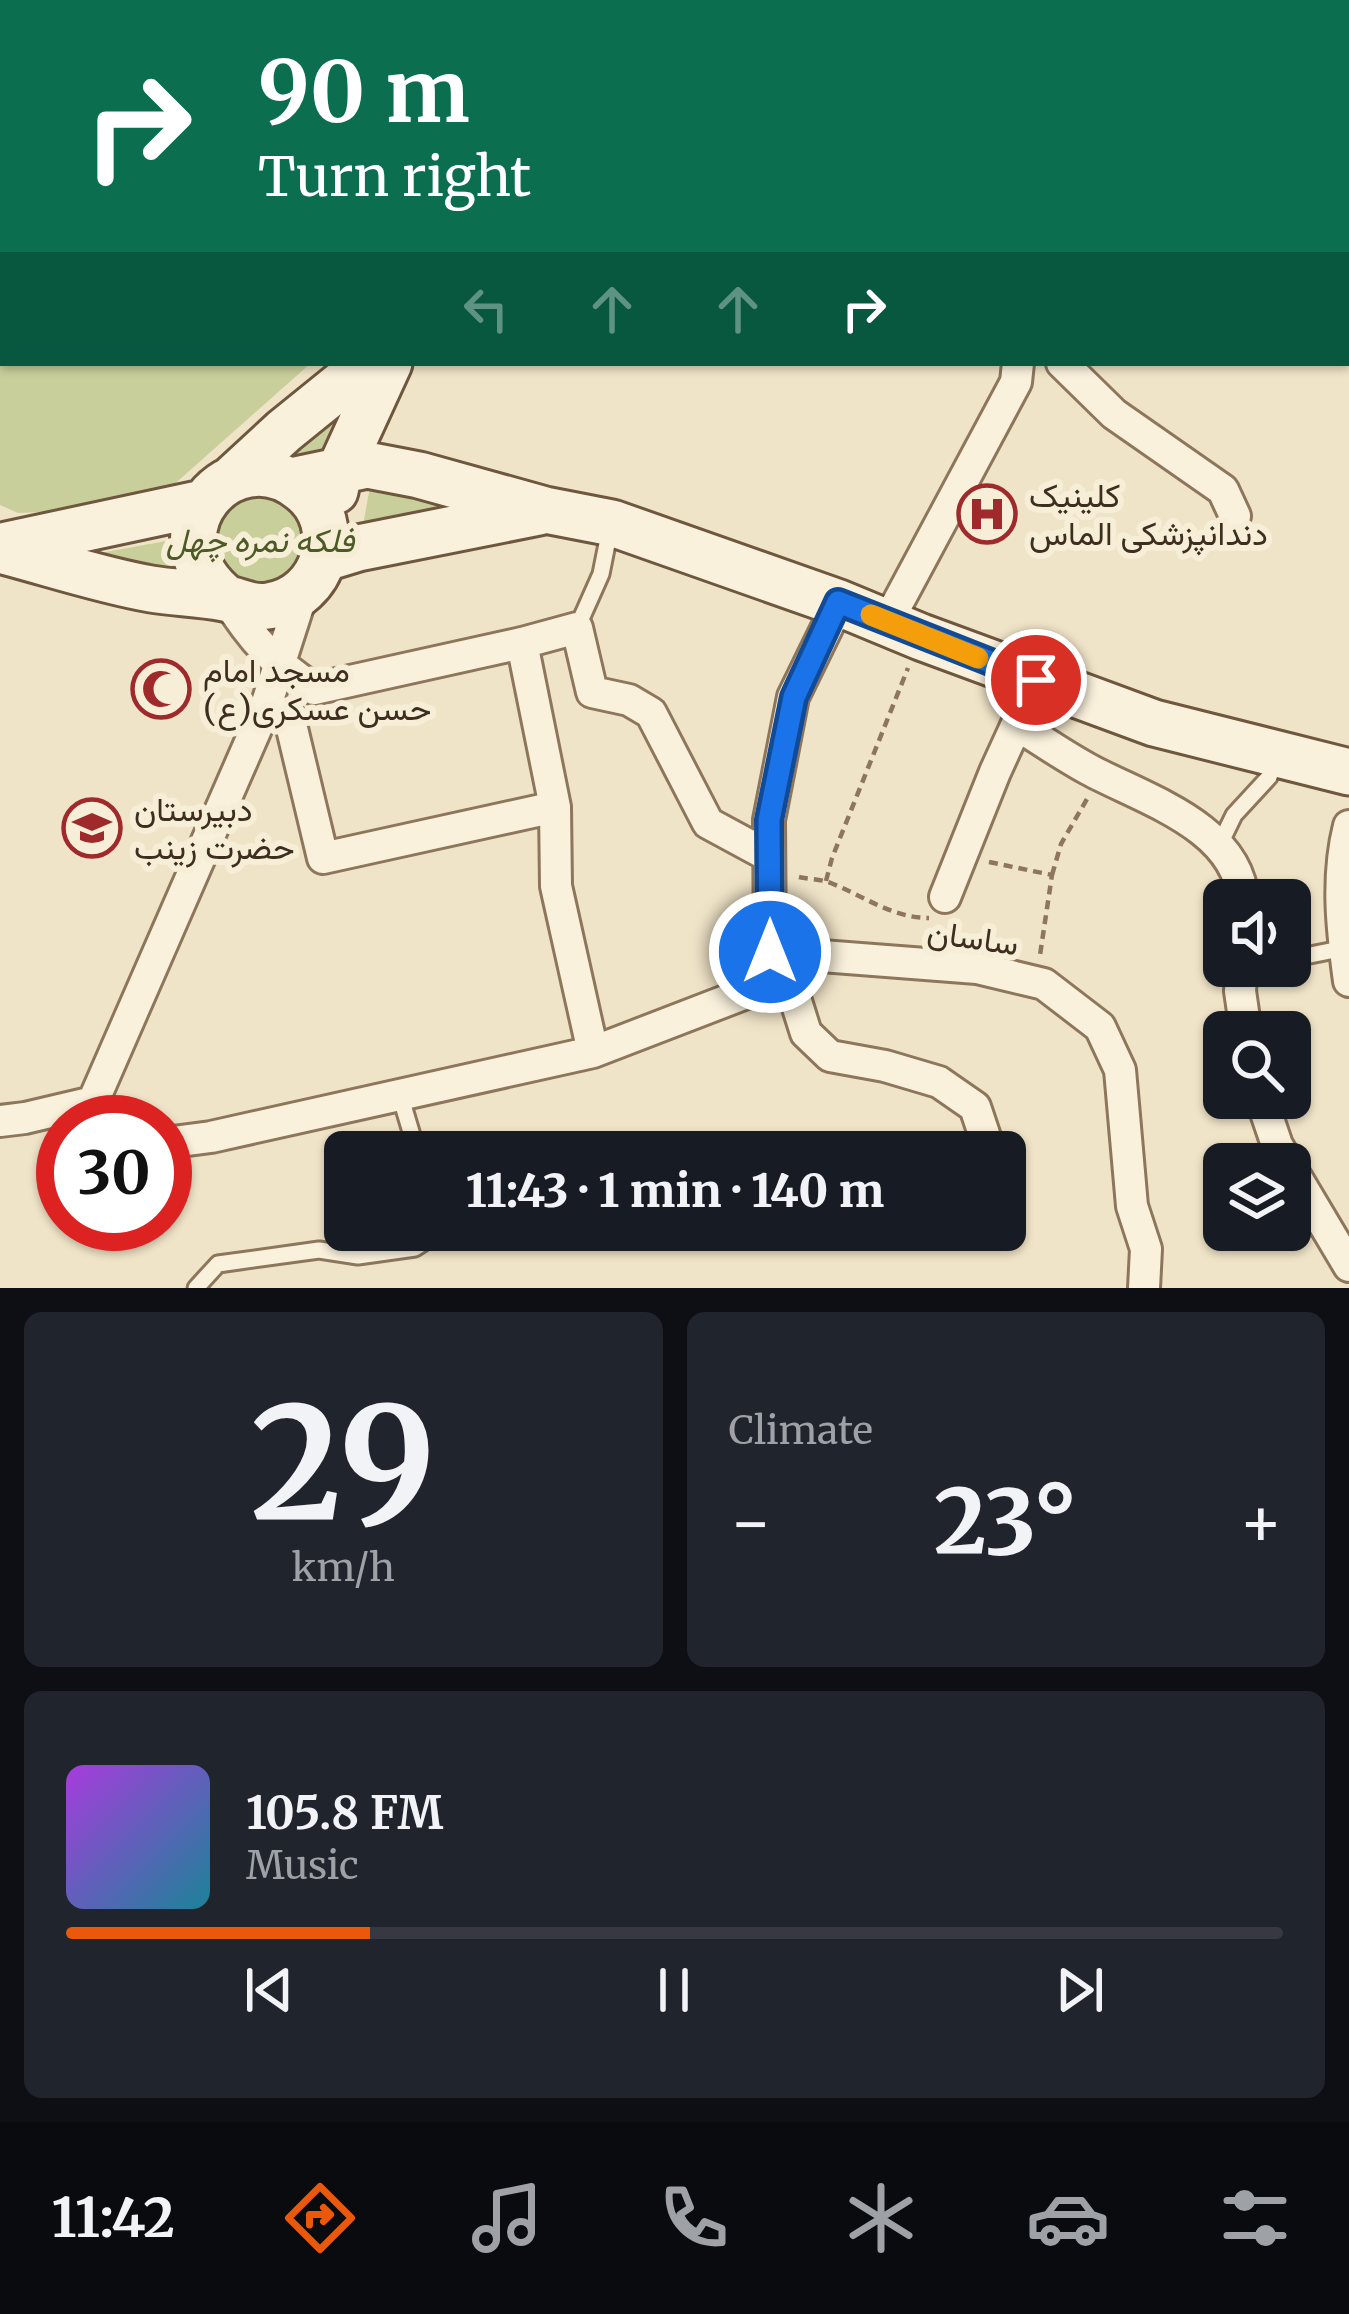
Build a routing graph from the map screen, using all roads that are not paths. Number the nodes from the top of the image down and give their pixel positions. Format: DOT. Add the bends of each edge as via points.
graph roads {
  1 [pos="1018,366"];
  2 [pos="1065,366"];
  3 [pos="378,372"];
  4 [pos="384,468"];
  5 [pos="339,472"];
  6 [pos="291,481"];
  7 [pos="218,491"];
  8 [pos="545,510"];
  9 [pos="1235,515"];
  10 [pos="612,523"];
  11 [pos="0,548"];
  12 [pos="318,559"];
  13 [pos="226,598"];
  14 [pos="838,602"];
  15 [pos="577,628"];
  16 [pos="905,629"];
  17 [pos="523,643"];
  18 [pos="280,667"];
  19 [pos="1036,680"];
  20 [pos="266,706"];
  21 [pos="1017,725"];
  22 [pos="1277,755"];
  23 [pos="1349,772"];
  24 [pos="555,807"];
  25 [pos="1349,826"];
  26 [pos="1220,844"];
  27 [pos="770,864"];
  28 [pos="1240,879"];
  29 [pos="945,897"];
  30 [pos="1345,949"];
  31 [pos="782,953"];
  32 [pos="1311,955"];
  33 [pos="1349,981"];
  34 [pos="593,1052"];
  35 [pos="109,1095"];
  36 [pos="400,1095"];
  37 [pos="36,1117"];
  38 [pos="0,1121"];
  39 [pos="411,1131"];
  40 [pos="983,1131"];
  41 [pos="192,1140"];
  42 [pos="1311,1202"];
  43 [pos="324,1251"];
  44 [pos="326,1251"];
  45 [pos="390,1251"];
  46 [pos="1349,1265"];
  47 [pos="196,1288"];
  48 [pos="1144,1288"];
  1 -- 16 [label="street"];
  2 -- 9 [label="street" via="1114,414 1222,490"];
  3 -- 4 [label="main road"];
  3 -- 5 [label="main road"];
  3 -- 7 [label="main road" via="284,431"];
  4 -- 5 [label="main road"];
  4 -- 8 [label="main road"];
  5 -- 6 [label="main road"];
  5 -- 12 [label="main road"];
  6 -- 7 [label="main road" via="252,474"];
  6 -- 12 [label="main road" via="320,509"];
  7 -- 11 [label="main road"];
  7 -- 13 [label="main road" via="194,523 192,545 197,566"];
  8 -- 10 [label="main road"];
  8 -- 12 [label="main road"];
  10 -- 14 [label="main road"];
  10 -- 15 [label="lane"];
  11 -- 13 [label="main road" via="150,589"];
  12 -- 13 [label="main road" via="286,602 245,606"];
  12 -- 18 [label="street"];
  13 -- 18 [label="street"];
  14 -- 16 [label="main road"];
  14 -- 27 [label="street" via="794,697 769,820"];
  15 -- 17 [label="street"];
  15 -- 27 [label="street" via="592,692 651,713 708,823"];
  16 -- 19 [label="main road"];
  17 -- 18 [label="street" via="314,689"];
  17 -- 24 [label="street"];
  18 -- 20 [label="street"];
  19 -- 21 [label="street"];
  19 -- 22 [label="main road"];
  20 -- 24 [label="street" via="290,716 323,858"];
  20 -- 35 [label="street"];
  21 -- 26 [label="street"];
  21 -- 29 [label="street"];
  22 -- 23 [label="main road"];
  22 -- 26 [label="lane"];
  24 -- 34 [label="street" via="556,886"];
  25 -- 30 [label="street"];
  26 -- 28 [label="street"];
  27 -- 31 [label="street"];
  30 -- 32 [label="lane"];
  30 -- 33 [label="street"];
  31 -- 34 [label="street" via="754,989"];
  31 -- 40 [label="street" via="806,1033 830,1056 939,1082 975,1107"];
  31 -- 48 [label="street, ساسان" via="977,968 1044,985 1100,1027 1120,1070 1132,1206 1146,1249"];
  34 -- 36 [label="street"];
  36 -- 39 [label="lane"];
  36 -- 41 [label="street"];
  37 -- 38 [label="street"];
  42 -- 46 [label="street"];
  43 -- 47 [label="lane" via="218,1264"];
  44 -- 45 [label="lane"];
}
